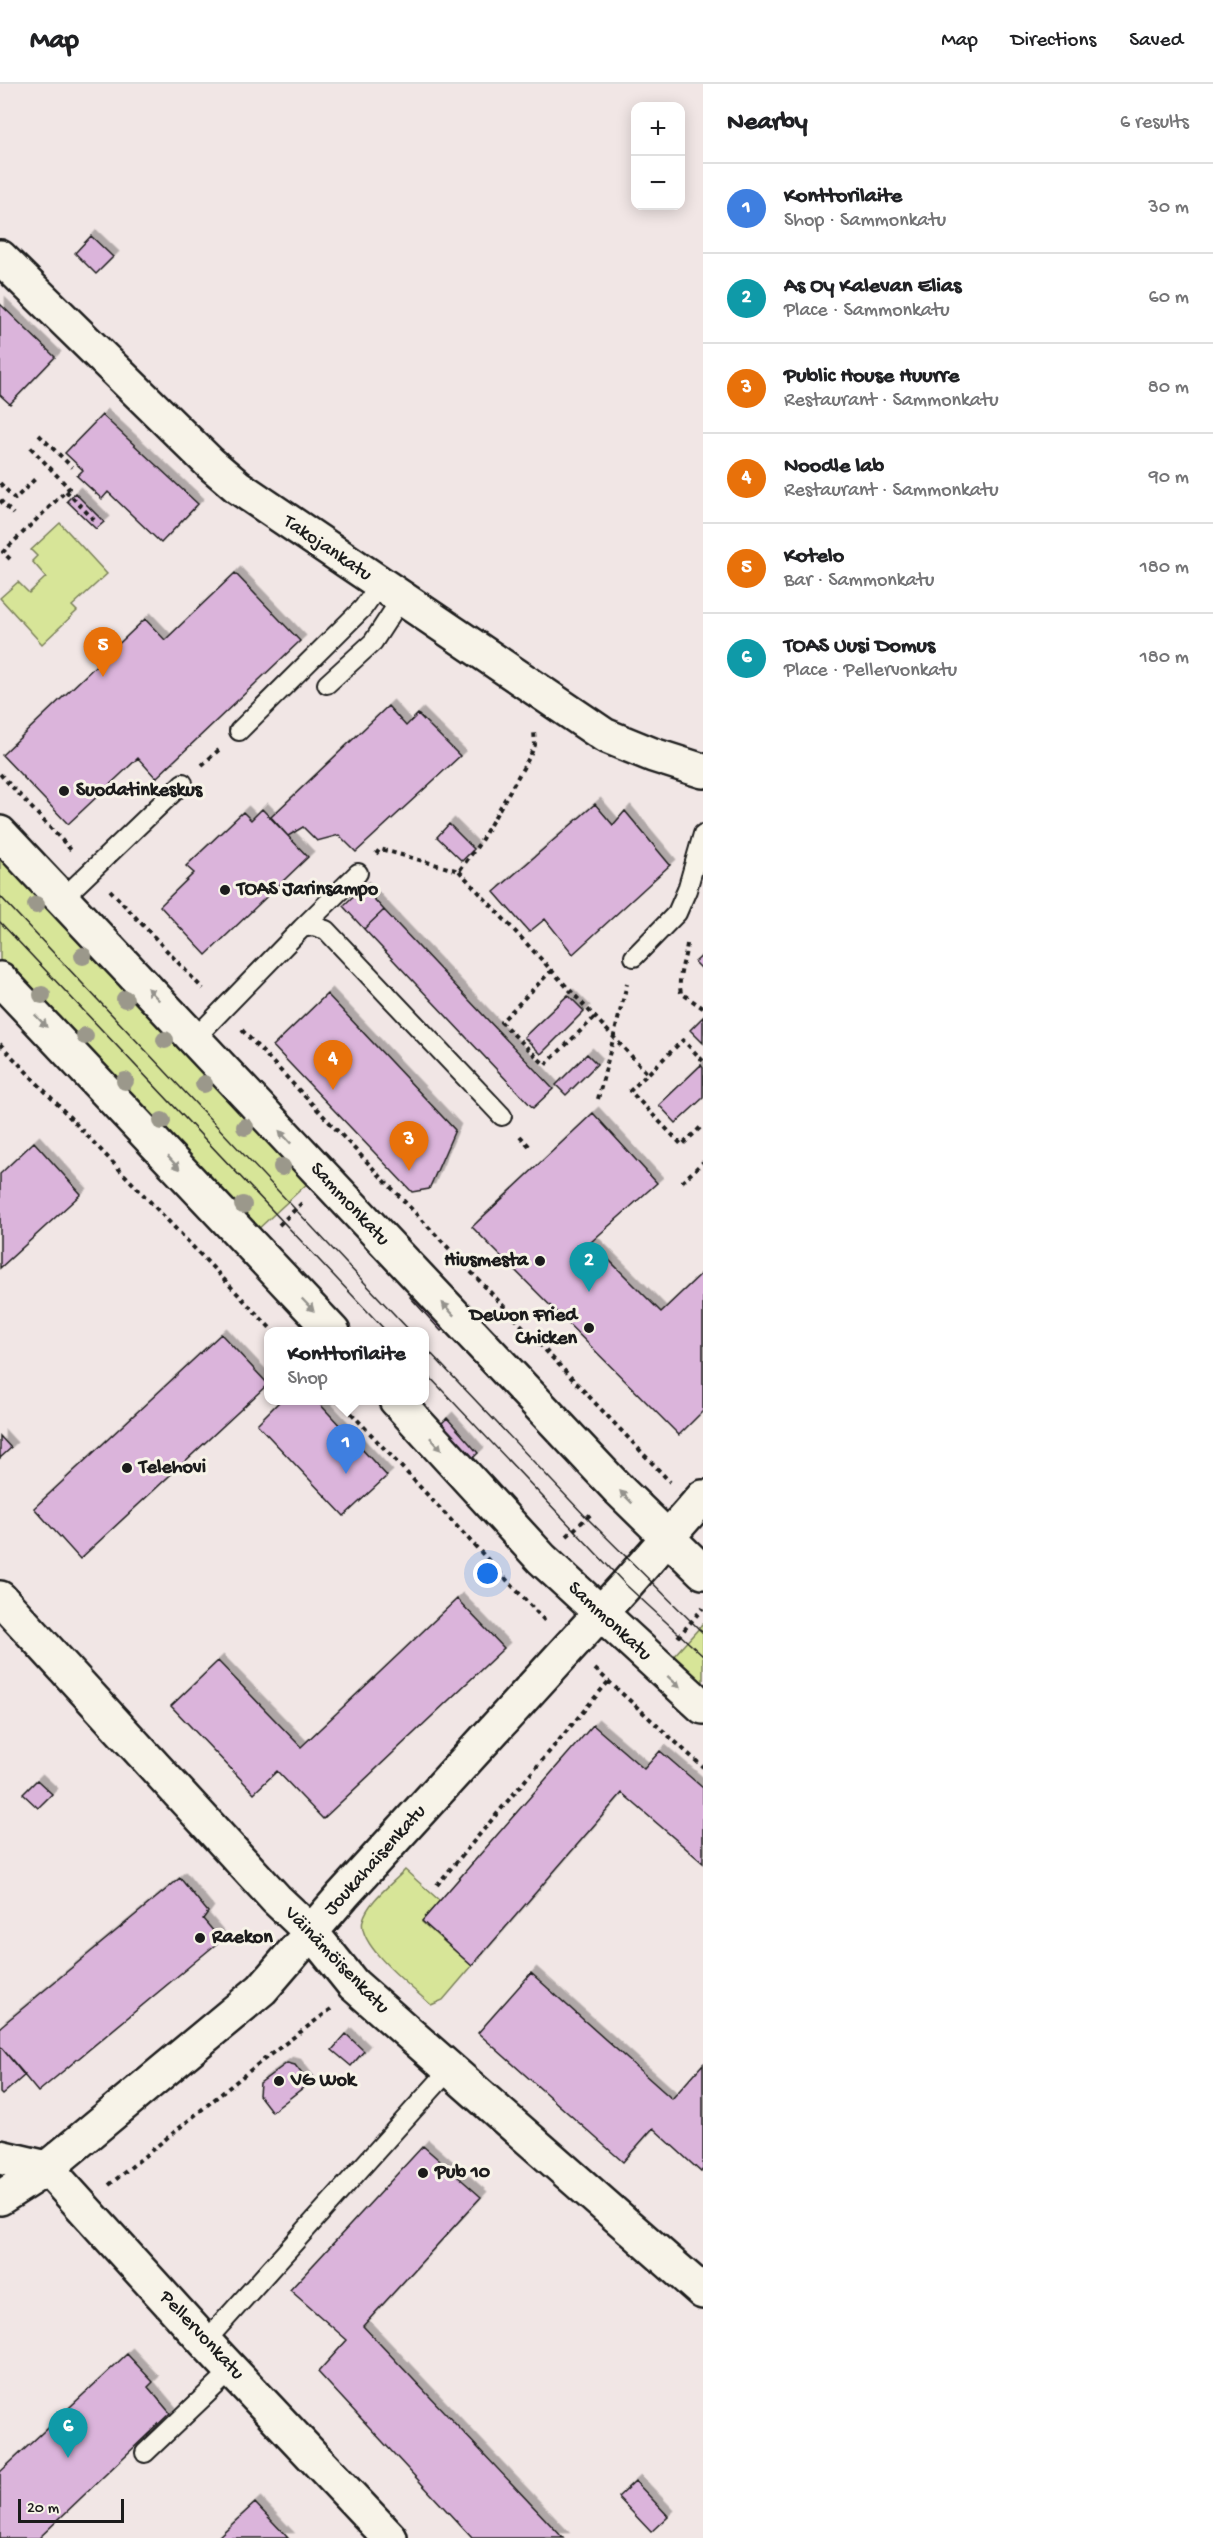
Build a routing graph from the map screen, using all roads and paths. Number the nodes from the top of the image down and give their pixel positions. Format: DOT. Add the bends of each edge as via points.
graph roads {
  1 [pos="0,257"];
  2 [pos="39,435"];
  3 [pos="29,446"];
  4 [pos="72,467"];
  5 [pos="36,478"];
  6 [pos="0,483"];
  7 [pos="66,491"];
  8 [pos="0,500"];
  9 [pos="13,514"];
  10 [pos="94,520"];
  11 [pos="9,559"];
  12 [pos="390,591"];
  13 [pos="327,684"];
  14 [pos="534,724"];
  15 [pos="239,731"];
  16 [pos="703,771"];
  17 [pos="0,774"];
  18 [pos="183,783"];
  19 [pos="0,833"];
  20 [pos="703,834"];
  21 [pos="380,849"];
  22 [pos="91,870"];
  23 [pos="459,871"];
  24 [pos="358,873"];
  25 [pos="62,898"];
  26 [pos="677,913"];
  27 [pos="302,928"];
  28 [pos="634,957"];
  29 [pos="552,970"];
  30 [pos="0,979"];
  31 [pos="703,1008"];
  32 [pos="222,1010"];
  33 [pos="596,1016"];
  34 [pos="614,1036"];
  35 [pos="195,1038"];
  36 [pos="0,1044"];
  37 [pos="703,1061"];
  38 [pos="648,1074"];
  39 [pos="598,1099"];
  40 [pos="502,1116"];
  41 [pos="703,1125"];
  42 [pos="357,1152"];
  43 [pos="703,1162"];
  44 [pos="326,1181"];
  45 [pos="682,1182"];
  46 [pos="254,1248"];
  47 [pos="223,1277"];
  48 [pos="269,1327"];
  49 [pos="328,1327"];
  50 [pos="343,1405"];
  51 [pos="400,1405"];
  52 [pos="649,1458"];
  53 [pos="667,1479"];
  54 [pos="619,1490"];
  55 [pos="703,1497"];
  56 [pos="667,1538"];
  57 [pos="542,1559"];
  58 [pos="703,1572"];
  59 [pos="513,1586"];
  60 [pos="0,1598"];
  61 [pos="599,1614"];
  62 [pos="548,1625"];
  63 [pos="588,1663"];
  64 [pos="608,1682"];
  65 [pos="703,1707"];
  66 [pos="703,1767"];
  67 [pos="437,1885"];
  68 [pos="312,1933"];
  69 [pos="450,2069"];
  70 [pos="0,2157"];
  71 [pos="47,2168"];
  72 [pos="0,2198"];
  73 [pos="703,2292"];
  74 [pos="205,2342"];
  75 [pos="232,2370"];
  76 [pos="145,2453"];
  77 [pos="390,2538"];
  1 -- 12 [label="street, Takojankatu" via="238,487"];
  2 -- 4 [label="path"];
  3 -- 7 [label="path" via="69,488"];
  5 -- 6 [label="path" via="15,499"];
  7 -- 10 [label="path"];
  7 -- 11 [label="path" via="3,552"];
  8 -- 9 [label="path"];
  12 -- 13 [label="lane" via="373,642"];
  12 -- 15 [label="lane" via="363,608"];
  12 -- 16 [label="street, Takojankatu" via="604,735"];
  14 -- 23 [label="path" via="535,745 530,756"];
  15 -- 18 [label="path"];
  17 -- 22 [label="path"];
  18 -- 22 [label="lane"];
  19 -- 25 [label="street, Sammonkatu"];
  20 -- 26 [label="lane"];
  21 -- 23 [label="path"];
  22 -- 25 [label="lane"];
  22 -- 32 [label="path"];
  23 -- 29 [label="path"];
  24 -- 27 [label="lane"];
  35 -- 25 [label="street, Sammonkatu, one-way"];
  26 -- 28 [label="lane"];
  26 -- 31 [label="path" via="686,926 687,942 678,981 681,993"];
  27 -- 32 [label="lane"];
  27 -- 40 [label="lane" via="326,930"];
  28 -- 34 [label="path"];
  29 -- 33 [label="path"];
  29 -- 33 [label="path" via="501,1022 545,1065"];
  30 -- 46 [label="street, one-way"];
  32 -- 35 [label="lane"];
  32 -- 42 [label="path"];
  33 -- 34 [label="path"];
  34 -- 38 [label="path"];
  34 -- 39 [label="path"];
  44 -- 35 [label="street, Sammonkatu, one-way"];
  36 -- 47 [label="path"];
  37 -- 38 [label="path" via="683,1040"];
  38 -- 41 [label="path" via="630,1091 682,1145"];
  42 -- 44 [label="path"];
  42 -- 52 [label="path"];
  43 -- 45 [label="path"];
  44 -- 46 [label="path"];
  54 -- 44 [label="street, Sammonkatu, one-way"];
  46 -- 47 [label="path"];
  46 -- 49 [label="street, one-way"];
  47 -- 48 [label="path"];
  50 -- 59 [label="path"];
  51 -- 57 [label="street, Sammonkatu, one-way"];
  52 -- 53 [label="path"];
  52 -- 54 [label="path"];
  56 -- 54 [label="street, Sammonkatu, one-way"];
  54 -- 57 [label="path"];
  55 -- 56 [label="street, Joukahaisenkatu"];
  56 -- 58 [label="street, Sammonkatu"];
  56 -- 61 [label="street, Joukahaisenkatu"];
  57 -- 59 [label="path"];
  57 -- 61 [label="street, Sammonkatu"];
  59 -- 62 [label="path"];
  60 -- 68 [label="street, Väinämöisenkatu"];
  61 -- 65 [label="street, Sammonkatu, one-way"];
  61 -- 68 [label="street, Joukahaisenkatu"];
  63 -- 64 [label="path"];
  64 -- 66 [label="path"];
  64 -- 67 [label="path"];
  68 -- 69 [label="street, Väinämöisenkatu" via="353,1984"];
  68 -- 71 [label="street, Joukahaisenkatu" via="262,1989"];
  69 -- 73 [label="street, Väinämöisenkatu"];
  69 -- 74 [label="lane"];
  70 -- 71 [label="street"];
  71 -- 72 [label="street, Joukahaisenkatu"];
  71 -- 74 [label="street, Pellervonkatu"];
  74 -- 75 [label="street, Pellervonkatu"];
  75 -- 76 [label="lane"];
  75 -- 77 [label="street, Pellervonkatu"];
}
